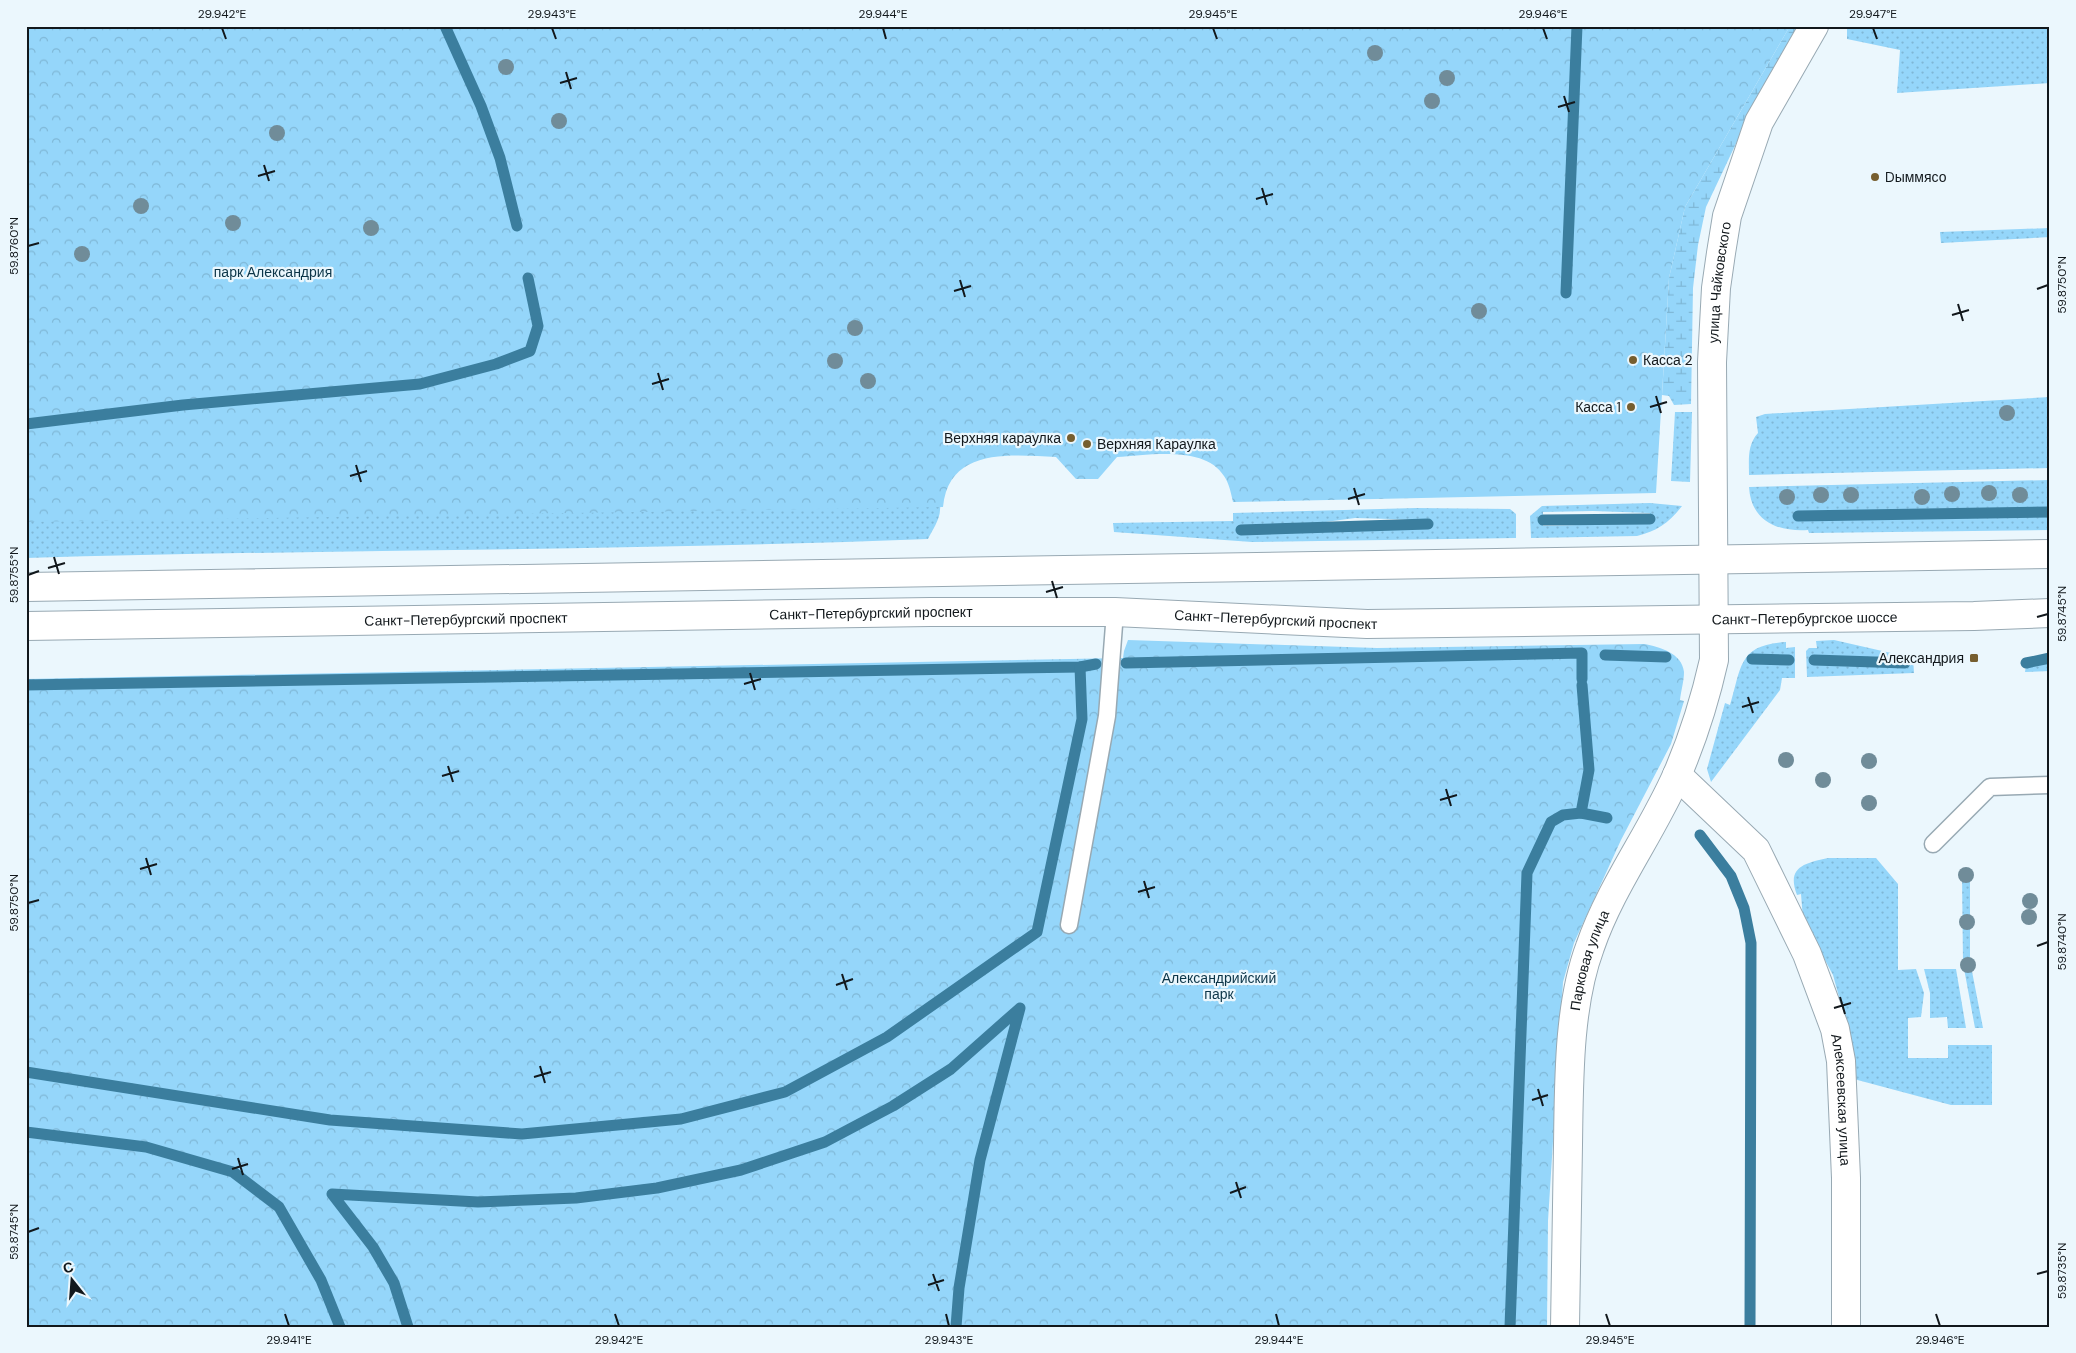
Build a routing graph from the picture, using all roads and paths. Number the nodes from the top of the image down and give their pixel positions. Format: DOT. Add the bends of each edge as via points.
graph roads {
  1 [pos="1814,26"];
  2 [pos="2050,554"];
  3 [pos="1714,560"];
  4 [pos="26,587"];
  5 [pos="1116,612"];
  6 [pos="2050,613"];
  7 [pos="1714,620"];
  8 [pos="26,626"];
  9 [pos="1677,775"];
  10 [pos="2050,785"];
  11 [pos="1933,844"];
  12 [pos="1070,925"];
  13 [pos="1566,1327"];
  14 [pos="1846,1327"];
  1 -- 3 [label="main road, улица Чайковского" via="1759,122 1727,216 1716,288 1712,362"];
  2 -- 3 [label="main road"];
  3 -- 4 [label="main road"];
  3 -- 7 [label="main road, Санкт-Петербургское шоссе"];
  5 -- 7 [label="main road, Санкт-Петербургский проспект" via="1367,624"];
  5 -- 8 [label="main road, Санкт-Петербургский проспект"];
  5 -- 12 [label="lane" via="1107,716"];
  6 -- 7 [label="main road, Санкт-Петербургское шоссе"];
  7 -- 9 [label="main road, Парковая улица" via="1714,660 1703,708"];
  9 -- 13 [label="main road, Парковая улица" via="1604,913 1589,948 1579,985 1568,1107"];
  9 -- 14 [label="main road, Алексеевская улица" via="1756,850 1807,954 1835,1029 1841,1061 1846,1178"];
  10 -- 11 [label="lane" via="1990,787"];
}
